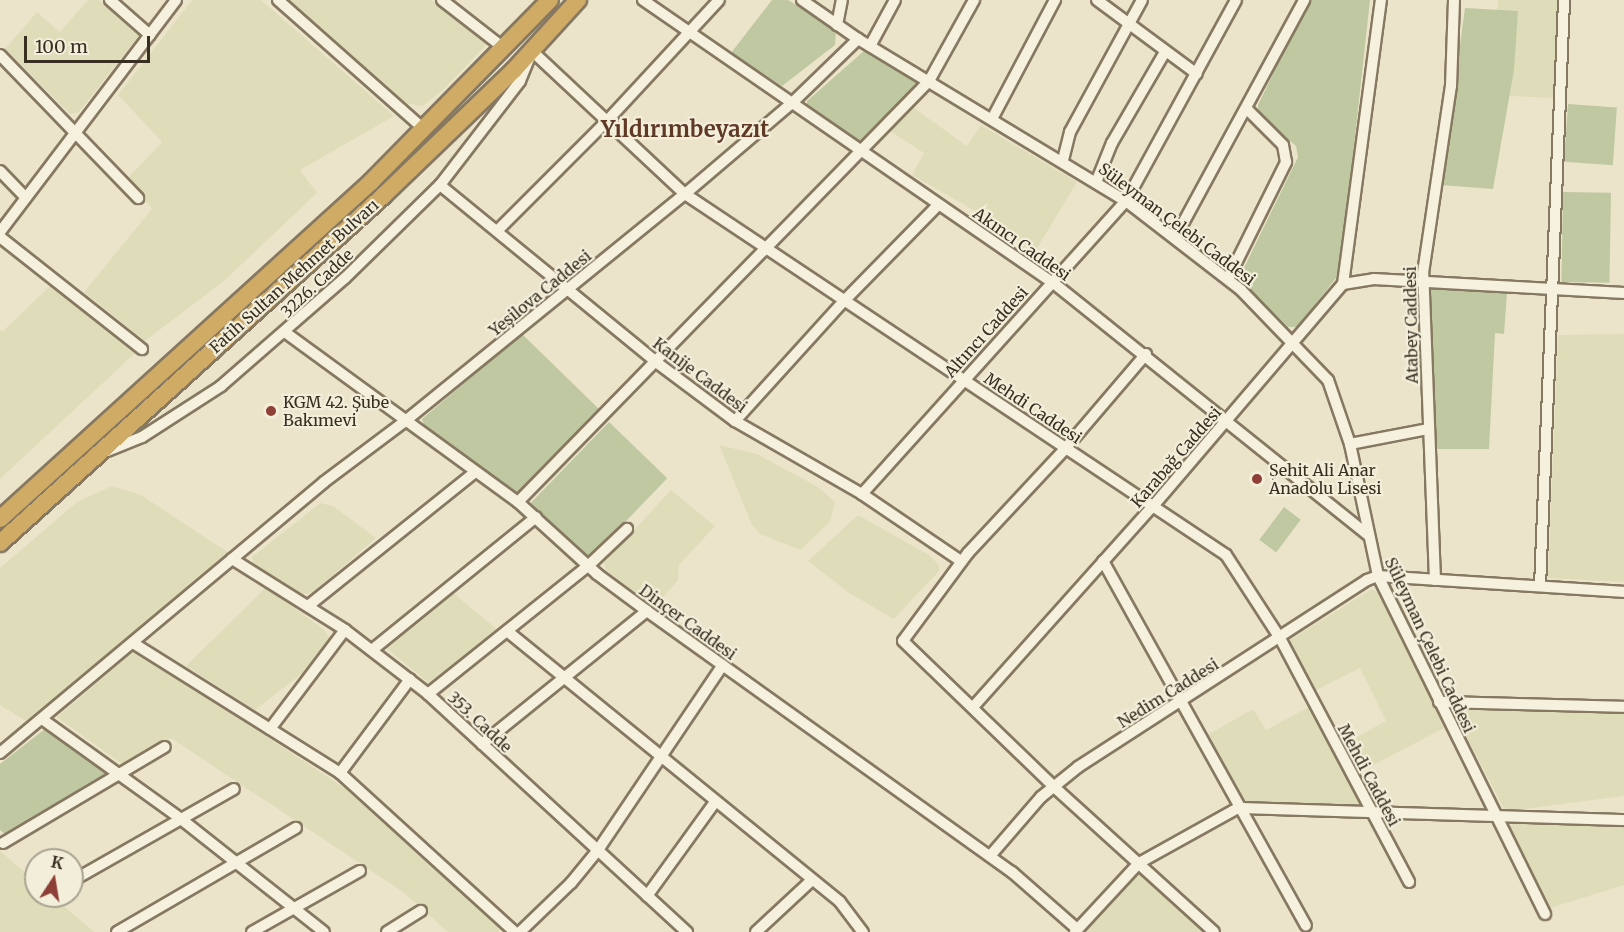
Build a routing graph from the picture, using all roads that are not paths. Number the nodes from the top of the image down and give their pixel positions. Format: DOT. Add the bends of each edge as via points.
graph roads {
  1 [pos="110,0"];
  2 [pos="176,0"];
  3 [pos="278,0"];
  4 [pos="442,0"];
  5 [pos="550,0"];
  6 [pos="578,0"];
  7 [pos="643,0"];
  8 [pos="719,0"];
  9 [pos="802,0"];
  10 [pos="842,0"];
  11 [pos="895,0"];
  12 [pos="974,0"];
  13 [pos="1055,0"];
  14 [pos="1097,0"];
  15 [pos="1142,0"];
  16 [pos="1236,0"];
  17 [pos="1304,0"];
  18 [pos="1381,0"];
  19 [pos="1454,0"];
  20 [pos="1564,0"];
  21 [pos="837,25"];
  22 [pos="1130,26"];
  23 [pos="691,33"];
  24 [pos="150,35"];
  25 [pos="858,39"];
  26 [pos="870,46"];
  27 [pos="506,49"];
  28 [pos="532,51"];
  29 [pos="1166,52"];
  30 [pos="0,55"];
  31 [pos="1197,74"];
  32 [pos="929,81"];
  33 [pos="792,103"];
  34 [pos="1247,109"];
  35 [pos="992,119"];
  36 [pos="606,122"];
  37 [pos="425,130"];
  38 [pos="74,134"];
  39 [pos="860,152"];
  40 [pos="1063,160"];
  41 [pos="0,171"];
  42 [pos="1097,180"];
  43 [pos="440,185"];
  44 [pos="685,194"];
  45 [pos="26,198"];
  46 [pos="138,198"];
  47 [pos="1126,201"];
  48 [pos="938,205"];
  49 [pos="498,230"];
  50 [pos="0,232"];
  51 [pos="0,237"];
  52 [pos="1175,238"];
  53 [pos="766,248"];
  54 [pos="1228,279"];
  55 [pos="1051,281"];
  56 [pos="1423,282"];
  57 [pos="1343,284"];
  58 [pos="569,289"];
  59 [pos="1551,291"];
  60 [pos="1624,293"];
  61 [pos="844,301"];
  62 [pos="285,333"];
  63 [pos="1294,343"];
  64 [pos="142,349"];
  65 [pos="1146,354"];
  66 [pos="656,362"];
  67 [pos="963,379"];
  68 [pos="1227,420"];
  69 [pos="735,421"];
  70 [pos="404,422"];
  71 [pos="1428,429"];
  72 [pos="1350,444"];
  73 [pos="1065,449"];
  74 [pos="96,456"];
  75 [pos="475,472"];
  76 [pos="862,494"];
  77 [pos="519,502"];
  78 [pos="1154,505"];
  79 [pos="536,517"];
  80 [pos="0,519"];
  81 [pos="627,529"];
  82 [pos="1368,536"];
  83 [pos="1,543"];
  84 [pos="232,559"];
  85 [pos="961,561"];
  86 [pos="1103,561"];
  87 [pos="588,566"];
  88 [pos="1378,576"];
  89 [pos="1434,580"];
  90 [pos="1540,586"];
  91 [pos="1624,592"];
  92 [pos="308,606"];
  93 [pos="646,611"];
  94 [pos="345,630"];
  95 [pos="507,631"];
  96 [pos="1280,638"];
  97 [pos="134,643"];
  98 [pos="372,650"];
  99 [pos="723,665"];
  100 [pos="410,679"];
  101 [pos="563,679"];
  102 [pos="428,694"];
  103 [pos="1439,702"];
  104 [pos="1181,704"];
  105 [pos="974,706"];
  106 [pos="1624,707"];
  107 [pos="42,718"];
  108 [pos="270,729"];
  109 [pos="482,744"];
  110 [pos="165,747"];
  111 [pos="0,753"];
  112 [pos="660,759"];
  113 [pos="119,772"];
  114 [pos="340,773"];
  115 [pos="1053,786"];
  116 [pos="234,789"];
  117 [pos="716,802"];
  118 [pos="1238,808"];
  119 [pos="1371,812"];
  120 [pos="1495,816"];
  121 [pos="181,819"];
  122 [pos="1624,820"];
  123 [pos="296,828"];
  124 [pos="3,843"];
  125 [pos="598,850"];
  126 [pos="990,856"];
  127 [pos="236,863"];
  128 [pos="1139,863"];
  129 [pos="360,871"];
  130 [pos="84,874"];
  131 [pos="812,880"];
  132 [pos="1409,882"];
  133 [pos="647,896"];
  134 [pos="294,908"];
  135 [pos="421,911"];
  136 [pos="1545,914"];
  137 [pos="1306,925"];
  138 [pos="1076,931"];
  139 [pos="117,932"];
  140 [pos="252,932"];
  141 [pos="324,932"];
  142 [pos="387,932"];
  143 [pos="517,932"];
  144 [pos="687,932"];
  145 [pos="756,932"];
  146 [pos="863,932"];
  147 [pos="1215,932"];
  1 -- 24 [label="street"];
  2 -- 24 [label="street"];
  3 -- 37 [label="street"];
  4 -- 27 [label="street"];
  5 -- 27 [label="highway, Fatih Sultan Mehmet Bulvarı"];
  6 -- 28 [label="highway, Fatih Sultan Mehmet Bulvarı"];
  7 -- 23 [label="street, Akıncı Caddesi"];
  8 -- 23 [label="street"];
  9 -- 21 [label="street, Süleyman Çelebi Caddesi"];
  10 -- 21 [label="street"];
  11 -- 26 [label="street"];
  12 -- 32 [label="street"];
  13 -- 35 [label="street"];
  14 -- 22 [label="street"];
  15 -- 22 [label="street"];
  16 -- 31 [label="street, Altıncı Caddesi"];
  17 -- 34 [label="street"];
  18 -- 57 [label="street"];
  19 -- 56 [label="street, Atabey Caddesi" via="1451,86"];
  20 -- 59 [label="street"];
  21 -- 25 [label="street, Süleyman Çelebi Caddesi"];
  22 -- 29 [label="street"];
  22 -- 40 [label="street" via="1070,132"];
  23 -- 33 [label="street, Akıncı Caddesi"];
  23 -- 36 [label="street"];
  24 -- 38 [label="street"];
  25 -- 26 [label="street, Süleyman Çelebi Caddesi"];
  25 -- 33 [label="street, Yeşilova Caddesi"];
  26 -- 32 [label="street, Süleyman Çelebi Caddesi"];
  27 -- 37 [label="highway, Fatih Sultan Mehmet Bulvarı"];
  28 -- 36 [label="street, Mehdi Caddesi"];
  28 -- 43 [label="street, 3226. Cadde" via="517,86"];
  28 -- 74 [label="highway, Fatih Sultan Mehmet Bulvarı" via="384,195"];
  29 -- 31 [label="street"];
  29 -- 42 [label="street" via="1112,143"];
  30 -- 38 [label="street"];
  31 -- 47 [label="street, Altıncı Caddesi"];
  32 -- 35 [label="street, Süleyman Çelebi Caddesi"];
  32 -- 39 [label="street"];
  33 -- 39 [label="street, Akıncı Caddesi"];
  33 -- 44 [label="street, Yeşilova Caddesi"];
  34 -- 52 [label="street"];
  34 -- 54 [label="street" via="1283,145 1286,162"];
  35 -- 40 [label="street, Süleyman Çelebi Caddesi"];
  36 -- 44 [label="street, Mehdi Caddesi"];
  36 -- 49 [label="street"];
  37 -- 80 [label="highway, Fatih Sultan Mehmet Bulvarı"];
  38 -- 45 [label="street"];
  38 -- 46 [label="street"];
  39 -- 48 [label="street, Akıncı Caddesi"];
  39 -- 53 [label="street"];
  40 -- 42 [label="street, Süleyman Çelebi Caddesi"];
  41 -- 45 [label="street"];
  42 -- 47 [label="street, Süleyman Çelebi Caddesi"];
  43 -- 49 [label="street, Kanije Caddesi"];
  43 -- 62 [label="street, 3226. Cadde"];
  44 -- 53 [label="street, Mehdi Caddesi"];
  44 -- 58 [label="street, Yeşilova Caddesi"];
  45 -- 50 [label="street"];
  47 -- 52 [label="street, Süleyman Çelebi Caddesi"];
  47 -- 55 [label="street, Altıncı Caddesi"];
  48 -- 55 [label="street, Akıncı Caddesi"];
  48 -- 61 [label="street"];
  49 -- 58 [label="street, Kanije Caddesi"];
  51 -- 64 [label="street"];
  52 -- 54 [label="street, Süleyman Çelebi Caddesi"];
  53 -- 61 [label="street, Mehdi Caddesi"];
  53 -- 66 [label="street"];
  54 -- 63 [label="street, Süleyman Çelebi Caddesi"];
  55 -- 65 [label="street, Akıncı Caddesi"];
  55 -- 67 [label="street, Altıncı Caddesi"];
  56 -- 57 [label="street" via="1354,279"];
  56 -- 59 [label="street"];
  56 -- 71 [label="street, Atabey Caddesi"];
  57 -- 63 [label="street, Karabağ Caddesi"];
  58 -- 66 [label="street, Kanije Caddesi"];
  58 -- 70 [label="street, Yeşilova Caddesi"];
  59 -- 60 [label="street"];
  59 -- 90 [label="street"];
  61 -- 67 [label="street, Mehdi Caddesi"];
  61 -- 69 [label="street"];
  62 -- 70 [label="street, Dinçer Caddesi"];
  62 -- 74 [label="street, 3226. Cadde" via="221,386 172,419"];
  63 -- 68 [label="street, Karabağ Caddesi"];
  63 -- 72 [label="street, Süleyman Çelebi Caddesi" via="1335,392"];
  65 -- 68 [label="street, Akıncı Caddesi"];
  65 -- 73 [label="street"];
  66 -- 69 [label="street, Kanije Caddesi"];
  66 -- 77 [label="street"];
  67 -- 73 [label="street, Mehdi Caddesi"];
  67 -- 76 [label="street, Altıncı Caddesi"];
  68 -- 78 [label="street, Karabağ Caddesi"];
  68 -- 82 [label="street, Akıncı Caddesi"];
  69 -- 76 [label="street, Kanije Caddesi"];
  70 -- 75 [label="street, Dinçer Caddesi"];
  70 -- 84 [label="street, Yeşilova Caddesi" via="350,461"];
  71 -- 72 [label="street"];
  71 -- 89 [label="street, Atabey Caddesi"];
  72 -- 82 [label="street, Süleyman Çelebi Caddesi"];
  73 -- 78 [label="street, Mehdi Caddesi"];
  73 -- 85 [label="street"];
  74 -- 83 [label="highway, Fatih Sultan Mehmet Bulvarı"];
  75 -- 77 [label="street, Dinçer Caddesi"];
  75 -- 92 [label="street"];
  76 -- 85 [label="street, Kanije Caddesi"];
  77 -- 79 [label="street, Dinçer Caddesi"];
  78 -- 86 [label="street, Karabağ Caddesi"];
  78 -- 96 [label="street, Mehdi Caddesi" via="1226,555"];
  79 -- 87 [label="street, Dinçer Caddesi"];
  79 -- 98 [label="street"];
  81 -- 87 [label="street"];
  82 -- 88 [label="street, Süleyman Çelebi Caddesi"];
  84 -- 92 [label="street, 353. Cadde"];
  84 -- 97 [label="street, Yeşilova Caddesi"];
  85 -- 105 [label="street" via="903,641"];
  86 -- 104 [label="street"];
  86 -- 105 [label="street, Karabağ Caddesi"];
  87 -- 93 [label="street, Dinçer Caddesi"];
  87 -- 95 [label="street"];
  88 -- 89 [label="street"];
  88 -- 96 [label="street, Nedim Caddesi" via="1357,585"];
  88 -- 103 [label="street, Süleyman Çelebi Caddesi"];
  89 -- 90 [label="street"];
  90 -- 91 [label="street"];
  92 -- 94 [label="street, 353. Cadde"];
  93 -- 99 [label="street, Dinçer Caddesi"];
  93 -- 101 [label="street"];
  94 -- 98 [label="street, 353. Cadde"];
  94 -- 108 [label="street"];
  95 -- 101 [label="street"];
  95 -- 102 [label="street"];
  96 -- 104 [label="street, Nedim Caddesi"];
  96 -- 119 [label="street, Mehdi Caddesi"];
  97 -- 107 [label="street, Yeşilova Caddesi"];
  97 -- 108 [label="street"];
  98 -- 100 [label="street, 353. Cadde"];
  99 -- 112 [label="street"];
  99 -- 126 [label="street, Dinçer Caddesi"];
  100 -- 102 [label="street, 353. Cadde"];
  100 -- 114 [label="street"];
  101 -- 109 [label="street"];
  101 -- 112 [label="street"];
  102 -- 109 [label="street, 353. Cadde"];
  103 -- 106 [label="street"];
  103 -- 120 [label="street, Süleyman Çelebi Caddesi"];
  104 -- 115 [label="street, Nedim Caddesi"];
  104 -- 118 [label="street"];
  105 -- 115 [label="street"];
  107 -- 111 [label="street, Yeşilova Caddesi"];
  107 -- 113 [label="street"];
  108 -- 114 [label="street"];
  109 -- 125 [label="street, 353. Cadde"];
  110 -- 113 [label="street"];
  112 -- 117 [label="street"];
  112 -- 125 [label="street"];
  113 -- 121 [label="street"];
  113 -- 124 [label="street"];
  114 -- 143 [label="street"];
  115 -- 126 [label="street, Nedim Caddesi"];
  115 -- 128 [label="street"];
  116 -- 121 [label="street"];
  117 -- 131 [label="street"];
  117 -- 133 [label="street"];
  118 -- 119 [label="street"];
  118 -- 128 [label="street"];
  118 -- 137 [label="street"];
  119 -- 120 [label="street"];
  119 -- 132 [label="street, Mehdi Caddesi"];
  120 -- 122 [label="street"];
  120 -- 136 [label="street, Süleyman Çelebi Caddesi"];
  121 -- 127 [label="street"];
  121 -- 130 [label="street"];
  123 -- 127 [label="street"];
  125 -- 133 [label="street, 353. Cadde"];
  125 -- 143 [label="street"];
  126 -- 138 [label="street, Dinçer Caddesi"];
  127 -- 134 [label="street"];
  127 -- 139 [label="street"];
  128 -- 138 [label="street"];
  128 -- 147 [label="street"];
  129 -- 134 [label="street"];
  131 -- 145 [label="street"];
  131 -- 146 [label="street" via="850,912"];
  133 -- 144 [label="street, 353. Cadde"];
  134 -- 140 [label="street"];
  134 -- 141 [label="street"];
  135 -- 142 [label="street"];
}
